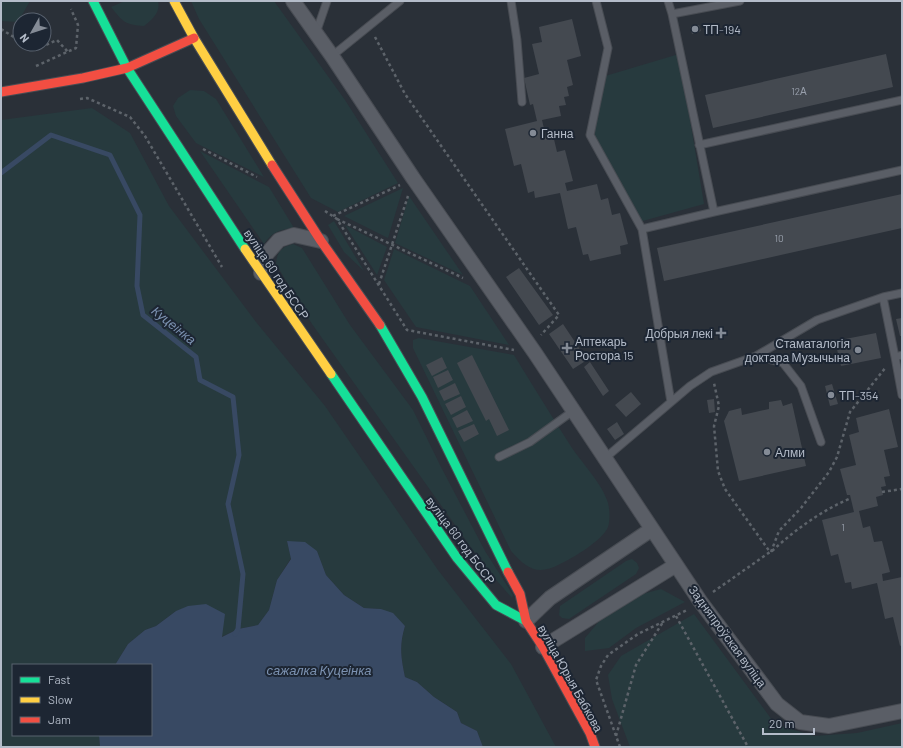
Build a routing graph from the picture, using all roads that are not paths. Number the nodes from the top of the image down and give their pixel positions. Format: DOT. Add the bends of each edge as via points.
graph roads {
  1 [pos="93,1"];
  2 [pos="174,1"];
  3 [pos="293,1"];
  4 [pos="327,1"];
  5 [pos="400,1"];
  6 [pos="511,1"];
  7 [pos="596,1"];
  8 [pos="668,1"];
  9 [pos="740,1"];
  10 [pos="672,14"];
  11 [pos="316,33"];
  12 [pos="194,38"];
  13 [pos="332,56"];
  14 [pos="128,68"];
  15 [pos="1,92"];
  16 [pos="902,100"];
  17 [pos="522,102"];
  18 [pos="699,145"];
  19 [pos="902,170"];
  20 [pos="714,212"];
  21 [pos="642,228"];
  22 [pos="321,241"];
  23 [pos="261,273"];
  24 [pos="902,293"];
  25 [pos="883,298"];
  26 [pos="756,356"];
  27 [pos="899,356"];
  28 [pos="902,395"];
  29 [pos="671,402"];
  30 [pos="573,411"];
  31 [pos="821,442"];
  32 [pos="499,458"];
  33 [pos="604,459"];
  34 [pos="652,529"];
  35 [pos="676,565"];
  36 [pos="526,621"];
  37 [pos="543,647"];
  38 [pos="902,711"];
  39 [pos="595,747"];
  1 -- 14 [label="main road, вуліца 60 год БССР"];
  2 -- 12 [label="main road, вуліца 60 год БССР"];
  3 -- 11 [label="street, Задняпроўская вуліца"];
  4 -- 11 [label="lane"];
  5 -- 13 [label="lane"];
  6 -- 17 [label="lane"];
  7 -- 21 [label="lane" via="608,48 590,135"];
  8 -- 10 [label="lane"];
  9 -- 10 [label="lane"];
  10 -- 18 [label="lane"];
  11 -- 13 [label="street, Задняпроўская вуліца"];
  12 -- 14 [label="main road"];
  12 -- 22 [label="main road, вуліца 60 год БССР"];
  13 -- 30 [label="street, Задняпроўская вуліца"];
  14 -- 15 [label="main road"];
  14 -- 23 [label="main road, вуліца 60 год БССР"];
  16 -- 18 [label="lane"];
  18 -- 20 [label="lane"];
  19 -- 20 [label="lane"];
  20 -- 21 [label="lane"];
  21 -- 29 [label="lane"];
  22 -- 23 [label="street" via="294,235 279,240 264,257"];
  22 -- 36 [label="main road, вуліца 60 год БССР" via="382,328 422,397 520,594"];
  23 -- 36 [label="main road, вуліца 60 год БССР" via="457,558 496,604"];
  24 -- 25 [label="lane"];
  25 -- 26 [label="lane" via="817,320"];
  25 -- 27 [label="lane"];
  26 -- 29 [label="lane" via="711,372"];
  26 -- 31 [label="lane" via="783,363 801,386"];
  27 -- 28 [label="lane"];
  29 -- 33 [label="lane"];
  30 -- 32 [label="lane" via="530,442"];
  30 -- 33 [label="street, Задняпроўская вуліца"];
  33 -- 34 [label="street, Задняпроўская вуліца"];
  34 -- 35 [label="street, Задняпроўская вуліца"];
  34 -- 36 [label="street" via="550,598"];
  35 -- 37 [label="street"];
  35 -- 38 [label="street, Задняпроўская вуліца" via="777,704 800,722 828,726"];
  36 -- 37 [label="main road, вуліца Юрыя Бабкова"];
  37 -- 39 [label="main road, вуліца Юрыя Бабкова" via="590,733"];
}
